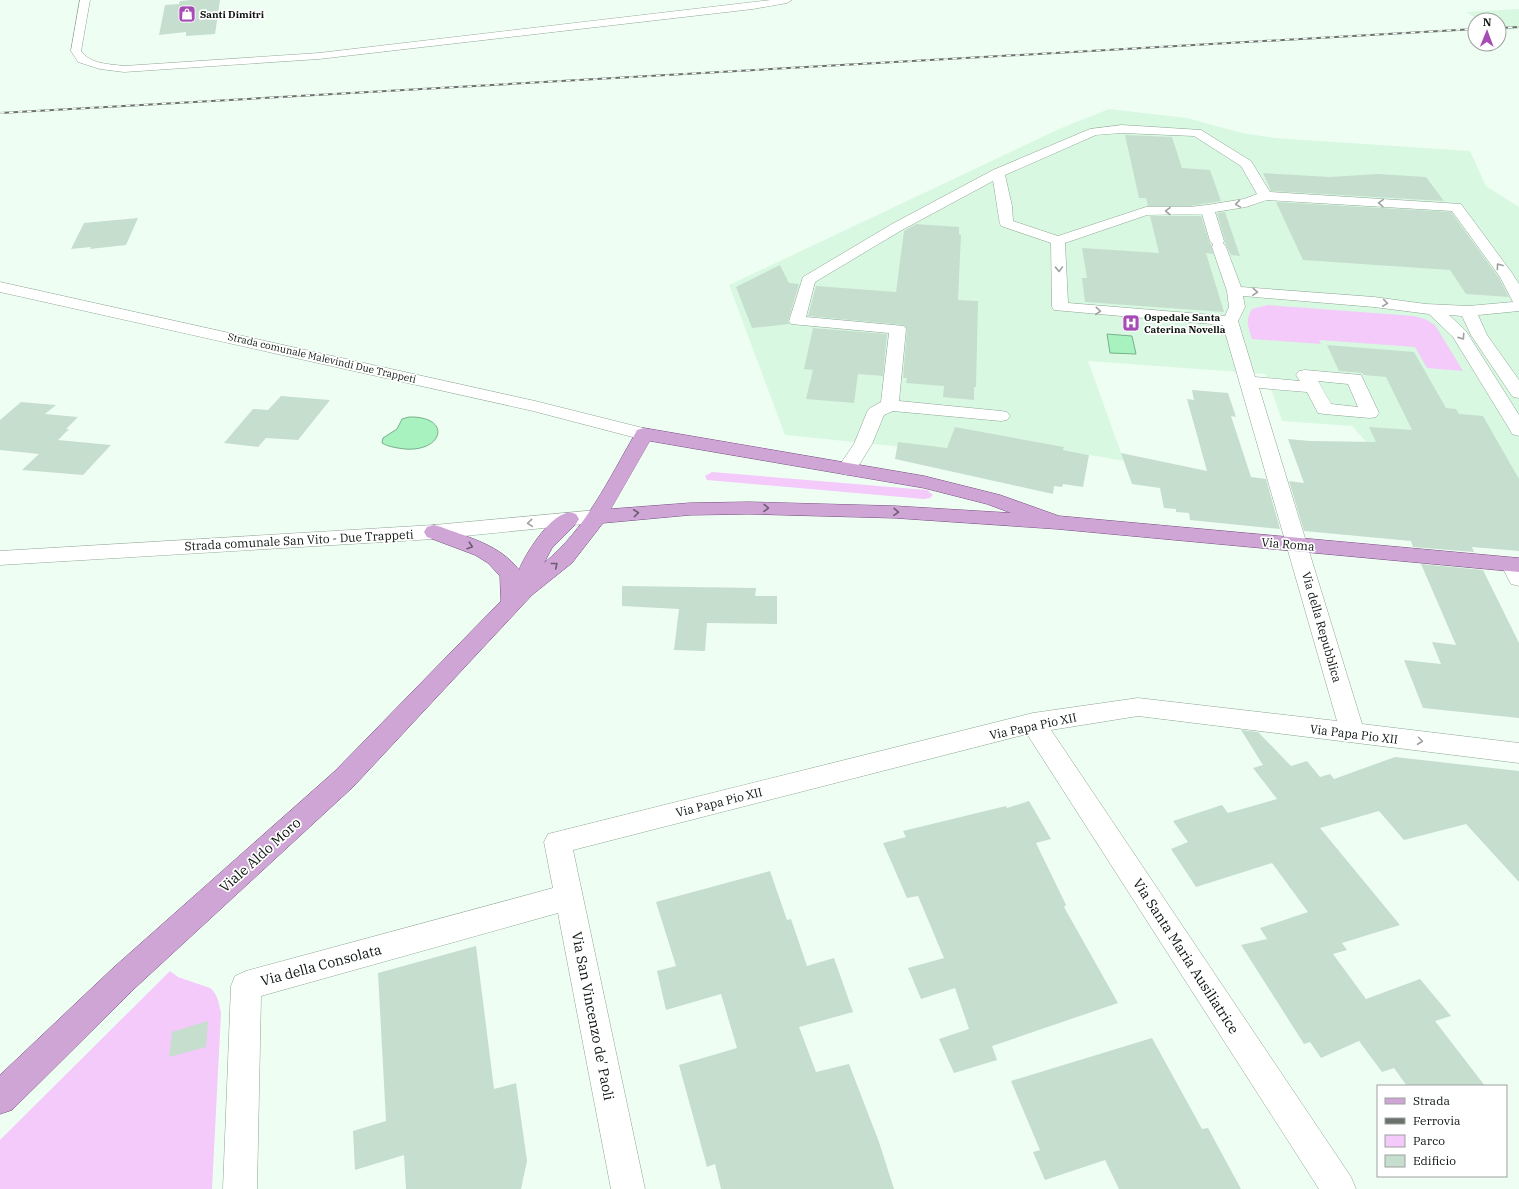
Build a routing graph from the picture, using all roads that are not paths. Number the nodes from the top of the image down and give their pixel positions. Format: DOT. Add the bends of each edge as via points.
graph roads {
  1 [pos="85,0"];
  2 [pos="787,0"];
  3 [pos="998,172"];
  4 [pos="1266,196"];
  5 [pos="1207,209"];
  6 [pos="1058,241"];
  7 [pos="0,287"];
  8 [pos="1235,291"];
  9 [pos="1519,299"];
  10 [pos="1519,306"];
  11 [pos="1434,310"];
  12 [pos="1468,311"];
  13 [pos="1230,321"];
  14 [pos="1248,382"];
  15 [pos="1313,387"];
  16 [pos="1519,393"];
  17 [pos="890,405"];
  18 [pos="1001,416"];
  19 [pos="1519,430"];
  20 [pos="644,434"];
  21 [pos="847,469"];
  22 [pos="597,517"];
  23 [pos="569,519"];
  24 [pos="1057,522"];
  25 [pos="434,532"];
  26 [pos="1298,544"];
  27 [pos="0,558"];
  28 [pos="1516,570"];
  29 [pos="518,596"];
  30 [pos="1033,723"];
  31 [pos="1353,734"];
  32 [pos="1519,753"];
  33 [pos="558,842"];
  34 [pos="569,897"];
  35 [pos="0,1098"];
  36 [pos="240,1189"];
  37 [pos="628,1189"];
  38 [pos="1339,1189"];
  1 -- 2 [label="street" via="76,51 82,60 100,66 124,69 327,55"];
  3 -- 4 [label="street" via="1094,132 1122,129 1197,133 1246,164"];
  3 -- 6 [label="street" via="1006,223"];
  3 -- 17 [label="street" via="897,227 808,280 797,321 898,329"];
  4 -- 5 [label="street, one-way" via="1246,203"];
  9 -- 4 [label="street, one-way" via="1506,276 1456,207"];
  5 -- 6 [label="street, one-way" via="1146,210"];
  5 -- 8 [label="street"];
  6 -- 13 [label="street, one-way" via="1060,308"];
  7 -- 20 [label="street, Strada comunale Malevindi Due Trappeti" via="527,404"];
  8 -- 11 [label="street, one-way" via="1374,302"];
  8 -- 13 [label="street" via="1237,307"];
  10 -- 12 [label="street"];
  11 -- 12 [label="street"];
  11 -- 19 [label="street, one-way" via="1460,334"];
  12 -- 16 [label="street" via="1479,335"];
  13 -- 14 [label="street, Via della Repubblica"];
  14 -- 15 [label="street"];
  14 -- 26 [label="street, Via della Repubblica"];
  17 -- 18 [label="street"];
  17 -- 21 [label="street" via="876,412 863,444"];
  20 -- 21 [label="main road"];
  20 -- 22 [label="main road, Viale Aldo Moro"];
  21 -- 24 [label="main road" via="924,482 993,499"];
  22 -- 23 [label="street, Strada comunale San Vito - Due Trappeti"];
  22 -- 24 [label="main road, one-way" via="670,510 749,508 895,512"];
  29 -- 22 [label="main road, Viale Aldo Moro, one-way" via="564,558"];
  23 -- 25 [label="street, Strada comunale San Vito - Due Trappeti, one-way"];
  23 -- 29 [label="main road, Viale Aldo Moro" via="539,549"];
  24 -- 26 [label="main road, Via Roma"];
  25 -- 27 [label="street, Strada comunale San Vito - Due Trappeti"];
  25 -- 29 [label="main road, one-way" via="496,558 511,574"];
  26 -- 28 [label="main road, Via Roma"];
  26 -- 31 [label="street, Via della Repubblica"];
  29 -- 35 [label="main road, Viale Aldo Moro" via="344,779 124,978"];
  30 -- 31 [label="street, Via Papa Pio XII" via="1138,707"];
  30 -- 33 [label="street, Via Papa Pio XII"];
  30 -- 38 [label="street, Via Santa Maria Ausiliatrice"];
  31 -- 32 [label="street, Via Papa Pio XII, one-way"];
  33 -- 34 [label="street, Via San Vincenzo de' Paoli"];
  34 -- 36 [label="street, Via della Consolata" via="246,986"];
  34 -- 37 [label="street, Via San Vincenzo de' Paoli"];
}
